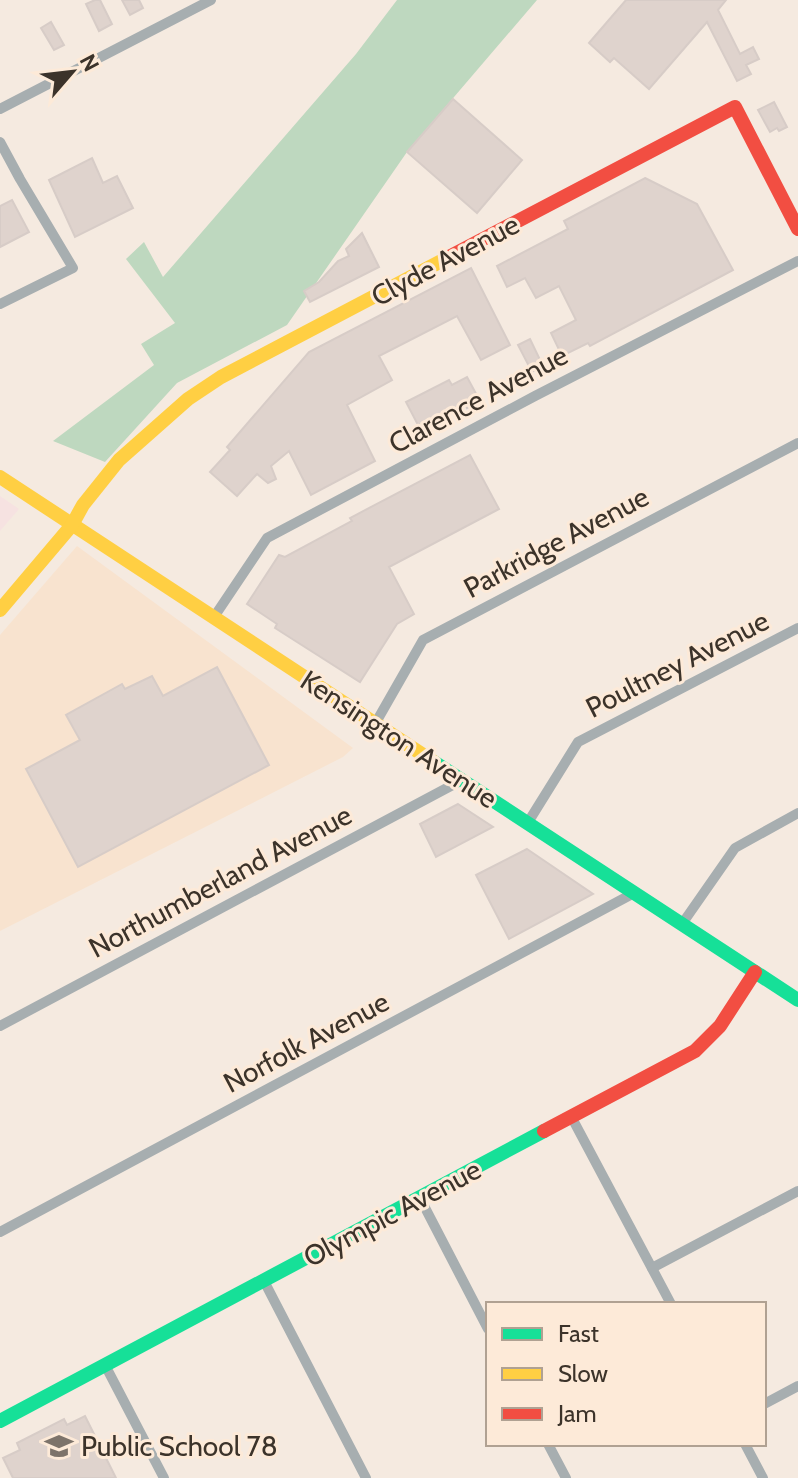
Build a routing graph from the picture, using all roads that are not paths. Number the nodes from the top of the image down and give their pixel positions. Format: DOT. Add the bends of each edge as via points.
graph roads {
  1 [pos="211,0"];
  2 [pos="0,109"];
  3 [pos="0,142"];
  4 [pos="798,229"];
  5 [pos="798,261"];
  6 [pos="0,304"];
  7 [pos="798,443"];
  8 [pos="0,477"];
  9 [pos="72,525"];
  10 [pos="0,610"];
  11 [pos="214,617"];
  12 [pos="798,628"];
  13 [pos="375,724"];
  14 [pos="462,780"];
  15 [pos="798,813"];
  16 [pos="527,824"];
  17 [pos="634,893"];
  18 [pos="682,924"];
  19 [pos="755,972"];
  20 [pos="798,1000"];
  21 [pos="0,1026"];
  22 [pos="572,1118"];
  23 [pos="798,1191"];
  24 [pos="420,1198"];
  25 [pos="0,1232"];
  26 [pos="652,1268"];
  27 [pos="264,1281"];
  28 [pos="670,1302"];
  29 [pos="486,1325"];
  30 [pos="105,1365"];
  31 [pos="798,1386"];
  32 [pos="766,1403"];
  33 [pos="0,1421"];
  34 [pos="549,1446"];
  35 [pos="746,1446"];
  36 [pos="164,1478"];
  37 [pos="366,1478"];
  38 [pos="566,1478"];
  39 [pos="763,1478"];
  1 -- 2 [label="street"];
  3 -- 6 [label="street" via="73,268"];
  4 -- 9 [label="street, Clyde Avenue" via="735,107 221,377 119,460"];
  5 -- 11 [label="street, Clarence Avenue" via="267,538"];
  7 -- 13 [label="street, Parkridge Avenue" via="423,640"];
  8 -- 9 [label="street, Kensington Avenue"];
  9 -- 10 [label="street"];
  9 -- 11 [label="street, Kensington Avenue"];
  11 -- 13 [label="street, Kensington Avenue"];
  12 -- 16 [label="street, Poultney Avenue" via="578,742"];
  13 -- 14 [label="street, Kensington Avenue"];
  14 -- 16 [label="street, Kensington Avenue"];
  14 -- 21 [label="street, Northumberland Avenue"];
  15 -- 18 [label="street" via="735,848"];
  16 -- 17 [label="street, Kensington Avenue"];
  17 -- 18 [label="street, Kensington Avenue"];
  17 -- 25 [label="street, Norfolk Avenue"];
  18 -- 19 [label="street, Kensington Avenue"];
  19 -- 20 [label="street, Kensington Avenue"];
  19 -- 22 [label="street, Olympic Avenue" via="702,1047"];
  22 -- 24 [label="street, Olympic Avenue"];
  22 -- 26 [label="street"];
  23 -- 26 [label="street"];
  24 -- 27 [label="street, Olympic Avenue"];
  24 -- 29 [label="street"];
  26 -- 28 [label="street"];
  27 -- 30 [label="street, Olympic Avenue"];
  27 -- 37 [label="street"];
  30 -- 33 [label="street, Olympic Avenue"];
  30 -- 36 [label="street"];
  31 -- 32 [label="street"];
  34 -- 38 [label="street"];
  35 -- 39 [label="street"];
}
